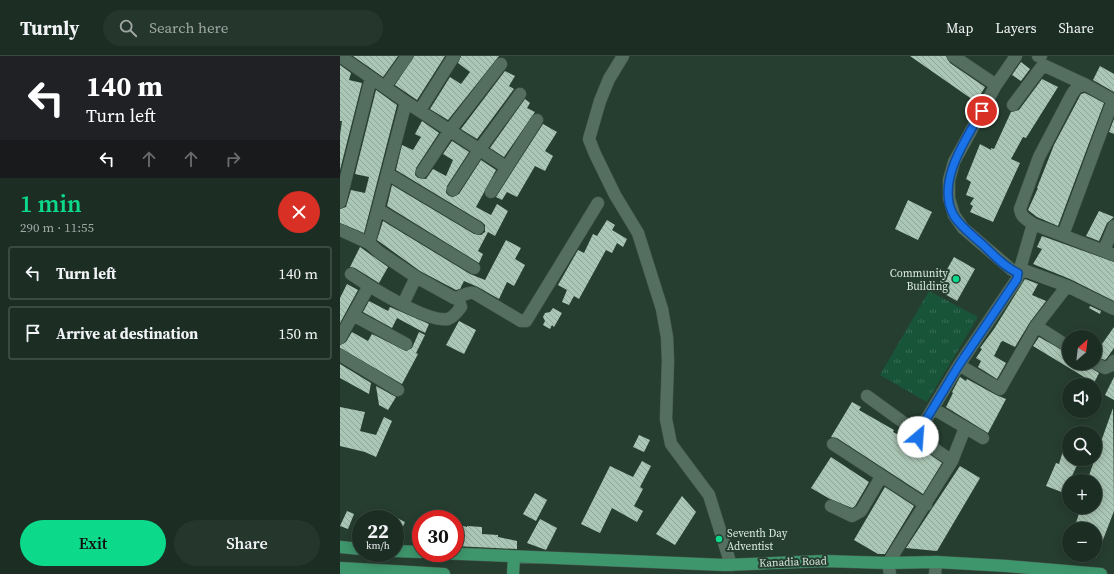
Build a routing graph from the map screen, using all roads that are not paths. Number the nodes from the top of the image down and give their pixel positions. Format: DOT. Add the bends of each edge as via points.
graph roads {
  1 [pos="340,56"];
  2 [pos="407,56"];
  3 [pos="454,56"];
  4 [pos="623,56"];
  5 [pos="953,56"];
  6 [pos="1016,56"];
  7 [pos="356,60"];
  8 [pos="501,64"];
  9 [pos="371,78"];
  10 [pos="996,85"];
  11 [pos="1086,85"];
  12 [pos="385,87"];
  13 [pos="520,94"];
  14 [pos="1113,100"];
  15 [pos="406,102"];
  16 [pos="1013,105"];
  17 [pos="420,110"];
  18 [pos="537,120"];
  19 [pos="450,130"];
  20 [pos="479,150"];
  21 [pos="506,167"];
  22 [pos="422,172"];
  23 [pos="388,174"];
  24 [pos="454,190"];
  25 [pos="491,192"];
  26 [pos="340,202"];
  27 [pos="598,203"];
  28 [pos="379,210"];
  29 [pos="1033,224"];
  30 [pos="1114,226"];
  31 [pos="478,228"];
  32 [pos="340,230"];
  33 [pos="1063,235"];
  34 [pos="369,243"];
  35 [pos="1109,252"];
  36 [pos="474,268"];
  37 [pos="1018,273"];
  38 [pos="351,274"];
  39 [pos="416,277"];
  40 [pos="369,286"];
  41 [pos="1067,286"];
  42 [pos="458,298"];
  43 [pos="403,304"];
  44 [pos="1114,309"];
  45 [pos="353,315"];
  46 [pos="1036,326"];
  47 [pos="340,338"];
  48 [pos="1062,342"];
  49 [pos="406,344"];
  50 [pos="340,355"];
  51 [pos="1114,361"];
  52 [pos="959,365"];
  53 [pos="1102,366"];
  54 [pos="398,390"];
  55 [pos="867,396"];
  56 [pos="934,409"];
  57 [pos="965,428"];
  58 [pos="918,433"];
  59 [pos="983,438"];
  60 [pos="833,444"];
  61 [pos="952,461"];
  62 [pos="881,476"];
  63 [pos="926,505"];
  64 [pos="831,506"];
  65 [pos="340,547"];
  66 [pos="352,548"];
  67 [pos="464,554"];
  68 [pos="514,557"];
  69 [pos="731,565"];
  70 [pos="340,568"];
  71 [pos="889,568"];
  72 [pos="936,568"];
  73 [pos="1006,570"];
  74 [pos="444,574"];
  75 [pos="513,574"];
  76 [pos="1101,574"];
  1 -- 7 [label="street"];
  2 -- 12 [label="street"];
  3 -- 17 [label="street"];
  4 -- 69 [label="street" via="609,79 589,139 615,195 638,233 662,309 668,361 666,419 671,444 709,495"];
  5 -- 10 [label="street"];
  6 -- 10 [label="street"];
  7 -- 9 [label="street"];
  8 -- 19 [label="street"];
  9 -- 12 [label="street"];
  9 -- 26 [label="street"];
  10 -- 37 [label="street" via="954,162 949,180 949,198 954,214 963,228 1006,266"];
  11 -- 14 [label="street"];
  11 -- 16 [label="street" via="1043,65"];
  11 -- 29 [label="street" via="1077,88 1072,94 1039,157 1020,209 1023,218"];
  12 -- 15 [label="street"];
  13 -- 20 [label="street"];
  14 -- 33 [label="street"];
  15 -- 17 [label="street"];
  15 -- 23 [label="street"];
  17 -- 19 [label="street"];
  18 -- 21 [label="street"];
  19 -- 20 [label="street"];
  19 -- 22 [label="street"];
  20 -- 21 [label="street"];
  20 -- 24 [label="street"];
  21 -- 25 [label="street"];
  23 -- 28 [label="street"];
  23 -- 31 [label="street"];
  27 -- 42 [label="street" via="526,321 521,321 474,293 467,293"];
  28 -- 34 [label="street"];
  28 -- 36 [label="street"];
  29 -- 33 [label="street"];
  29 -- 37 [label="street"];
  30 -- 35 [label="street"];
  32 -- 34 [label="street"];
  33 -- 35 [label="street"];
  34 -- 39 [label="street"];
  37 -- 41 [label="street" via="1026,271"];
  37 -- 52 [label="street" via="1017,279"];
  38 -- 40 [label="street"];
  39 -- 42 [label="street"];
  39 -- 43 [label="street"];
  40 -- 43 [label="street"];
  40 -- 45 [label="street"];
  41 -- 44 [label="street"];
  41 -- 46 [label="street"];
  42 -- 43 [label="street" via="461,307 455,315 447,319 427,316"];
  45 -- 47 [label="street"];
  45 -- 49 [label="street"];
  46 -- 48 [label="street"];
  46 -- 52 [label="street" via="1000,389"];
  50 -- 54 [label="street"];
  51 -- 53 [label="street" via="1112,365"];
  52 -- 56 [label="street"];
  55 -- 58 [label="street"];
  56 -- 57 [label="street"];
  56 -- 58 [label="street"];
  57 -- 59 [label="street"];
  57 -- 61 [label="street"];
  58 -- 61 [label="street" via="920,439"];
  60 -- 62 [label="street"];
  61 -- 63 [label="street"];
  62 -- 63 [label="street"];
  62 -- 64 [label="street" via="857,514 852,516"];
  63 -- 71 [label="street"];
  65 -- 66 [label="main road"];
  67 -- 68 [label="main road, Kanadia Road"];
  68 -- 69 [label="main road, Kanadia Road"];
  68 -- 75 [label="main road"];
  69 -- 71 [label="main road, Kanadia Road" via="824,561"];
  70 -- 74 [label="main road"];
  71 -- 72 [label="main road, Kanadia Road"];
  72 -- 73 [label="main road, Kanadia Road"];
  73 -- 76 [label="main road, Kanadia Road"];
}
